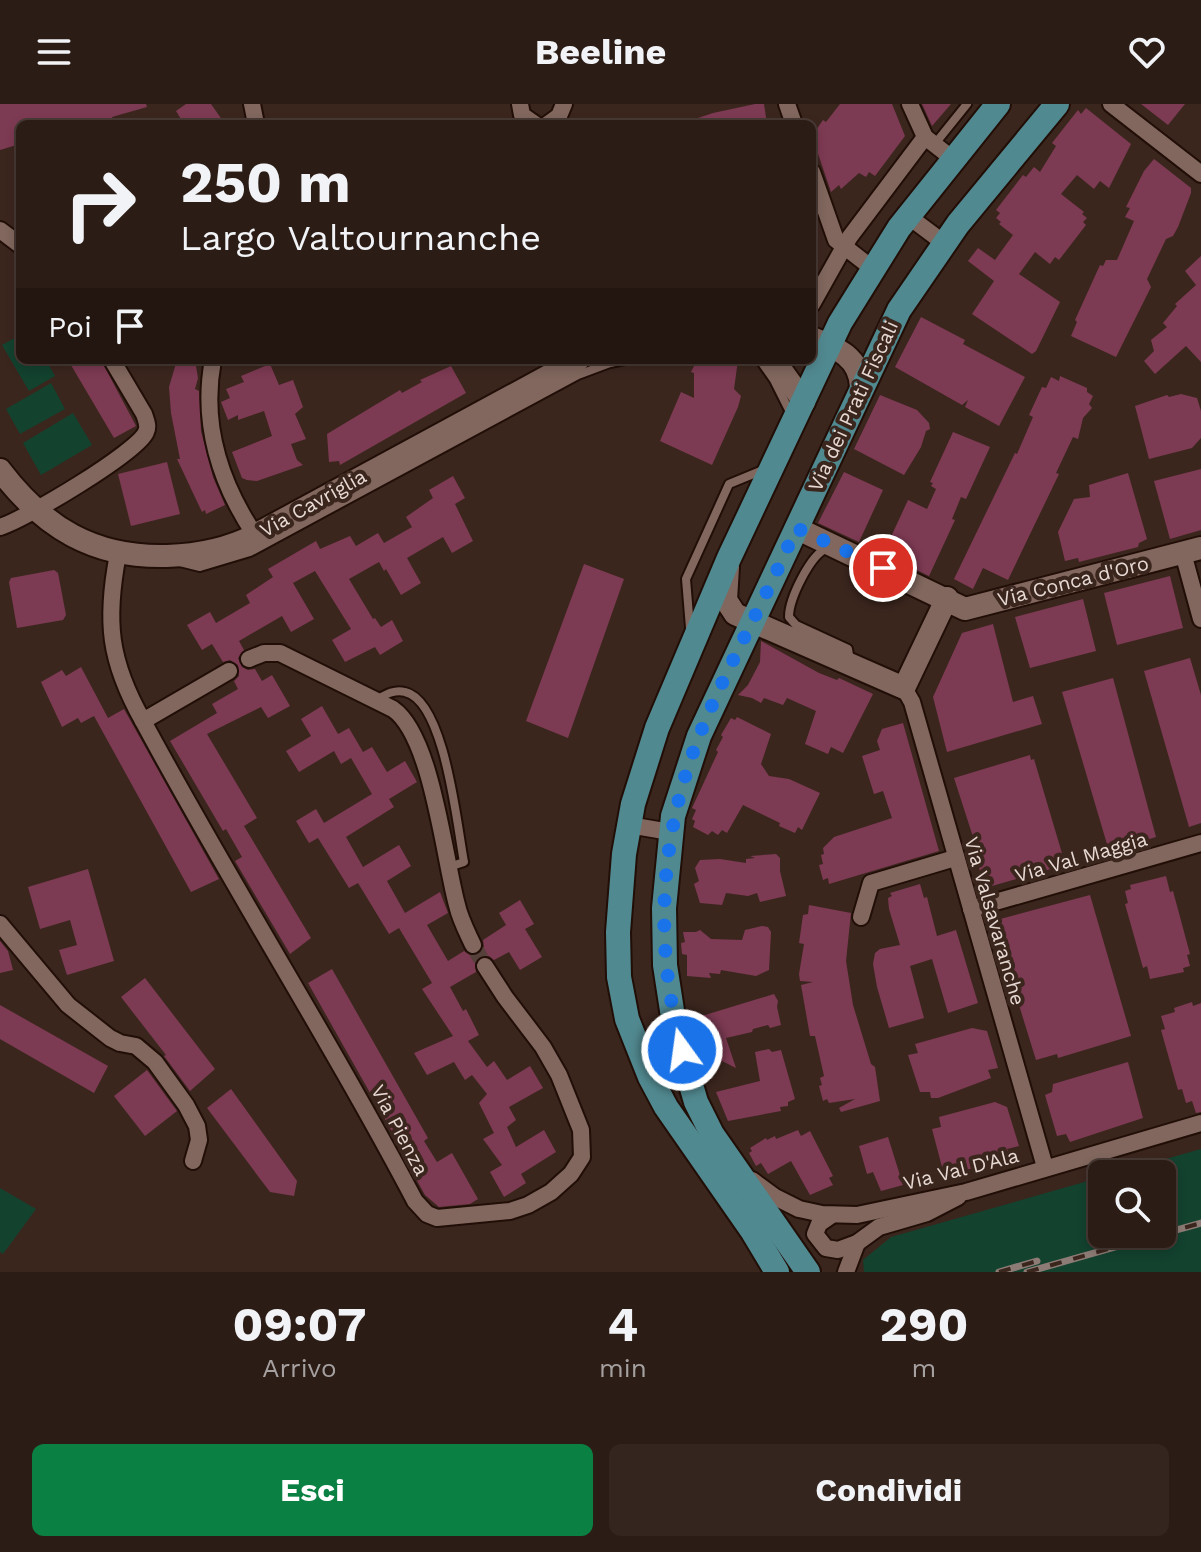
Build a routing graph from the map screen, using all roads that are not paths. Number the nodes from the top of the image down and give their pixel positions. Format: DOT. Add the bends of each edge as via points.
graph roads {
  1 [pos="910,104"];
  2 [pos="967,104"];
  3 [pos="998,104"];
  4 [pos="1057,104"];
  5 [pos="1111,104"];
  6 [pos="937,147"];
  7 [pos="1201,174"];
  8 [pos="816,183"];
  9 [pos="908,216"];
  10 [pos="944,243"];
  11 [pos="843,247"];
  12 [pos="873,269"];
  13 [pos="816,297"];
  14 [pos="821,342"];
  15 [pos="114,364"];
  16 [pos="213,364"];
  17 [pos="571,364"];
  18 [pos="610,364"];
  19 [pos="763,364"];
  20 [pos="776,364"];
  21 [pos="814,364"];
  22 [pos="861,387"];
  23 [pos="799,412"];
  24 [pos="774,464"];
  25 [pos="0,470"];
  26 [pos="36,510"];
  27 [pos="0,527"];
  28 [pos="796,528"];
  29 [pos="255,535"];
  30 [pos="835,547"];
  31 [pos="1192,551"];
  32 [pos="118,554"];
  33 [pos="174,555"];
  34 [pos="729,558"];
  35 [pos="947,598"];
  36 [pos="1201,619"];
  37 [pos="754,622"];
  38 [pos="692,646"];
  39 [pos="249,659"];
  40 [pos="851,664"];
  41 [pos="229,671"];
  42 [pos="904,688"];
  43 [pos="376,701"];
  44 [pos="143,721"];
  45 [pos="445,761"];
  46 [pos="425,766"];
  47 [pos="629,825"];
  48 [pos="670,832"];
  49 [pos="1201,843"];
  50 [pos="955,858"];
  51 [pos="448,867"];
  52 [pos="971,909"];
  53 [pos="861,917"];
  54 [pos="0,924"];
  55 [pos="473,945"];
  56 [pos="485,966"];
  57 [pos="1201,1123"];
  58 [pos="193,1161"];
  59 [pos="1045,1167"];
  60 [pos="737,1169"];
  61 [pos="966,1192"];
  62 [pos="832,1215"];
  63 [pos="857,1243"];
  64 [pos="777,1272"];
  65 [pos="808,1272"];
  66 [pos="846,1272"];
  1 -- 6 [label="street"];
  2 -- 6 [label="lane"];
  3 -- 6 [label="main road"];
  4 -- 10 [label="main road, Via dei Prati Fiscali"];
  5 -- 7 [label="street"];
  6 -- 9 [label="main road"];
  6 -- 11 [label="street"];
  8 -- 11 [label="street"];
  9 -- 10 [label="street"];
  9 -- 12 [label="main road"];
  10 -- 22 [label="main road, Via dei Prati Fiscali" via="906,297"];
  11 -- 12 [label="street"];
  11 -- 13 [label="street"];
  12 -- 14 [label="main road"];
  14 -- 22 [label="street" via="857,365"];
  15 -- 26 [label="street" via="144,414 146,433 129,451"];
  16 -- 29 [label="street" via="208,403 215,449 234,501"];
  17 -- 29 [label="street, Via Cavriglia"];
  18 -- 33 [label="lane" via="564,382 250,552 200,567"];
  19 -- 23 [label="lane"];
  20 -- 23 [label="street"];
  21 -- 23 [label="main road"];
  22 -- 28 [label="main road, Via dei Prati Fiscali"];
  23 -- 24 [label="main road"];
  24 -- 34 [label="main road"];
  24 -- 38 [label="lane" via="729,484 686,579"];
  25 -- 26 [label="street, Via Cavriglia"];
  26 -- 27 [label="street"];
  26 -- 32 [label="street, Via Cavriglia" via="78,539"];
  28 -- 30 [label="street, Via Conca d'Oro"];
  28 -- 37 [label="main road, Via dei Prati Fiscali"];
  29 -- 33 [label="street, Via Cavriglia" via="227,547"];
  30 -- 35 [label="street, Via Conca d'Oro"];
  30 -- 40 [label="lane" via="816,554 790,604 789,617 848,649"];
  31 -- 35 [label="street, Via Conca d'Oro" via="965,609"];
  31 -- 36 [label="street"];
  32 -- 33 [label="street, Via Cavriglia"];
  32 -- 44 [label="street, Via Pienza" via="110,605 114,651 122,681"];
  34 -- 37 [label="street" via="726,603 735,614"];
  34 -- 38 [label="main road"];
  35 -- 42 [label="street"];
  37 -- 40 [label="street"];
  37 -- 48 [label="main road, Via dei Prati Fiscali" via="699,736"];
  38 -- 47 [label="main road" via="650,746"];
  39 -- 43 [label="street" via="280,653"];
  40 -- 42 [label="street"];
  41 -- 44 [label="street"];
  42 -- 50 [label="street, Via Valsavaranche"];
  43 -- 45 [label="lane" via="401,691 422,702 433,718"];
  43 -- 46 [label="street" via="406,720"];
  44 -- 56 [label="street, Via Pienza" via="415,1201 434,1217 491,1214 528,1205 559,1185 583,1152 581,1130 555,1067"];
  45 -- 46 [label="lane"];
  45 -- 51 [label="lane" via="464,862"];
  46 -- 51 [label="street"];
  47 -- 48 [label="street"];
  47 -- 64 [label="main road" via="618,947 630,1030 666,1107"];
  48 -- 60 [label="main road, Via dei Prati Fiscali" via="663,934 671,1008 696,1102"];
  49 -- 52 [label="street, Via Val Maggia"];
  50 -- 52 [label="street, Via Valsavaranche"];
  50 -- 53 [label="street" via="871,883"];
  51 -- 55 [label="street"];
  52 -- 59 [label="street, Via Valsavaranche"];
  54 -- 58 [label="street" via="68,1005 110,1038 136,1046 155,1062 197,1126"];
  57 -- 59 [label="street, Via Val D'Ala"];
  59 -- 61 [label="street, Via Val D'Ala"];
  60 -- 62 [label="street, Via Val D'Ala" via="785,1203"];
  60 -- 65 [label="main road, Via dei Prati Fiscali"];
  61 -- 62 [label="street, Via Val D'Ala"];
  61 -- 63 [label="street" via="927,1213 879,1227"];
  62 -- 63 [label="street" via="815,1231 822,1245 833,1250"];
  63 -- 66 [label="street"];
}
